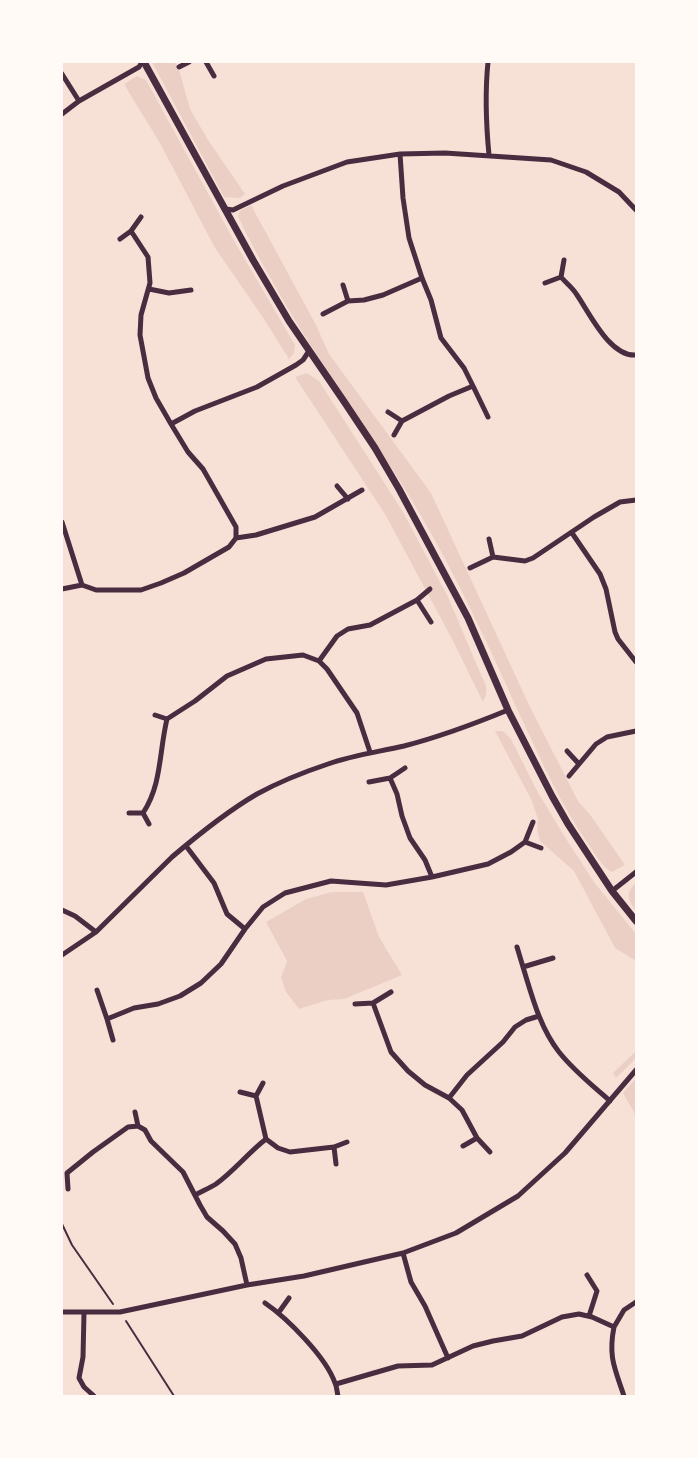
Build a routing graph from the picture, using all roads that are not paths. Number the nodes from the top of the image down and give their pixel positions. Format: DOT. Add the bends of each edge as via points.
graph roads {
  1 [pos="143,62"];
  2 [pos="189,62"];
  3 [pos="206,62"];
  4 [pos="488,62"];
  5 [pos="179,67"];
  6 [pos="62,74"];
  7 [pos="214,76"];
  8 [pos="79,101"];
  9 [pos="62,114"];
  10 [pos="400,154"];
  11 [pos="489,155"];
  12 [pos="226,209"];
  13 [pos="636,210"];
  14 [pos="141,217"];
  15 [pos="132,231"];
  16 [pos="120,239"];
  17 [pos="564,260"];
  18 [pos="561,277"];
  19 [pos="422,278"];
  20 [pos="545,283"];
  21 [pos="343,285"];
  22 [pos="149,289"];
  23 [pos="191,290"];
  24 [pos="348,302"];
  25 [pos="323,314"];
  26 [pos="309,351"];
  27 [pos="636,355"];
  28 [pos="473,386"];
  29 [pos="388,412"];
  30 [pos="488,417"];
  31 [pos="402,421"];
  32 [pos="171,424"];
  33 [pos="394,435"];
  34 [pos="337,486"];
  35 [pos="362,490"];
  36 [pos="348,499"];
  37 [pos="636,500"];
  38 [pos="62,522"];
  39 [pos="572,533"];
  40 [pos="236,538"];
  41 [pos="489,539"];
  42 [pos="493,557"];
  43 [pos="470,568"];
  44 [pos="82,585"];
  45 [pos="62,589"];
  46 [pos="430,589"];
  47 [pos="417,600"];
  48 [pos="431,622"];
  49 [pos="319,661"];
  50 [pos="636,662"];
  51 [pos="507,710"];
  52 [pos="155,715"];
  53 [pos="167,718"];
  54 [pos="636,731"];
  55 [pos="567,751"];
  56 [pos="370,752"];
  57 [pos="579,764"];
  58 [pos="405,768"];
  59 [pos="569,776"];
  60 [pos="390,778"];
  61 [pos="369,782"];
  62 [pos="129,813"];
  63 [pos="143,813"];
  64 [pos="533,822"];
  65 [pos="149,824"];
  66 [pos="525,842"];
  67 [pos="186,846"];
  68 [pos="541,848"];
  69 [pos="636,872"];
  70 [pos="432,877"];
  71 [pos="612,891"];
  72 [pos="62,910"];
  73 [pos="636,921"];
  74 [pos="245,929"];
  75 [pos="96,932"];
  76 [pos="517,947"];
  77 [pos="62,955"];
  78 [pos="553,958"];
  79 [pos="523,967"];
  80 [pos="97,990"];
  81 [pos="391,992"];
  82 [pos="355,1004"];
  83 [pos="373,1004"];
  84 [pos="539,1016"];
  85 [pos="108,1018"];
  86 [pos="113,1040"];
  87 [pos="636,1070"];
  88 [pos="263,1083"];
  89 [pos="240,1092"];
  90 [pos="256,1096"];
  91 [pos="449,1098"];
  92 [pos="610,1101"];
  93 [pos="135,1112"];
  94 [pos="138,1126"];
  95 [pos="477,1138"];
  96 [pos="266,1139"];
  97 [pos="347,1142"];
  98 [pos="463,1146"];
  99 [pos="334,1147"];
  100 [pos="490,1152"];
  101 [pos="336,1164"];
  102 [pos="64,1174"];
  103 [pos="68,1189"];
  104 [pos="195,1195"];
  105 [pos="404,1253"];
  106 [pos="587,1275"];
  107 [pos="247,1284"];
  108 [pos="289,1298"];
  109 [pos="636,1302"];
  110 [pos="265,1303"];
  111 [pos="62,1312"];
  112 [pos="279,1312"];
  113 [pos="84,1313"];
  114 [pos="589,1316"];
  115 [pos="614,1327"];
  116 [pos="448,1358"];
  117 [pos="336,1384"];
  118 [pos="94,1396"];
  119 [pos="338,1396"];
  120 [pos="624,1396"];
  1 -- 8 [label="street"];
  1 -- 12 [label="street"];
  2 -- 5 [label="street"];
  3 -- 7 [label="street"];
  4 -- 11 [label="street"];
  6 -- 8 [label="street"];
  8 -- 9 [label="street"];
  10 -- 11 [label="street"];
  10 -- 12 [label="street" via="346,162 233,210"];
  10 -- 19 [label="street" via="409,238"];
  11 -- 13 [label="street" via="551,160 586,172 619,192"];
  12 -- 26 [label="street"];
  14 -- 15 [label="street"];
  15 -- 16 [label="street"];
  15 -- 22 [label="street" via="148,257"];
  17 -- 18 [label="street"];
  18 -- 20 [label="street"];
  18 -- 27 [label="street" via="615,348"];
  19 -- 24 [label="street" via="383,295"];
  19 -- 28 [label="street" via="441,338"];
  21 -- 24 [label="street"];
  22 -- 23 [label="street" via="169,293"];
  22 -- 32 [label="street" via="140,335 148,378"];
  24 -- 25 [label="street"];
  26 -- 32 [label="street" via="297,365 257,387"];
  26 -- 51 [label="street" via="399,489 468,618"];
  28 -- 30 [label="street"];
  28 -- 31 [label="street"];
  29 -- 31 [label="street"];
  31 -- 33 [label="street"];
  32 -- 40 [label="street" via="214,487 236,527"];
  34 -- 36 [label="street"];
  35 -- 36 [label="street"];
  36 -- 40 [label="street" via="315,518"];
  37 -- 39 [label="street" via="620,502"];
  38 -- 44 [label="street"];
  39 -- 42 [label="street" via="525,561"];
  39 -- 50 [label="street" via="600,574 615,632"];
  40 -- 44 [label="street" via="229,547 184,573 141,590 96,590"];
  41 -- 42 [label="street"];
  42 -- 43 [label="street"];
  44 -- 45 [label="street"];
  46 -- 47 [label="street"];
  47 -- 48 [label="street"];
  47 -- 49 [label="street" via="370,625 348,629 337,636"];
  49 -- 53 [label="street" via="303,655 266,659 227,676"];
  49 -- 56 [label="street" via="357,713"];
  51 -- 56 [label="street" via="430,739"];
  51 -- 71 [label="street" via="557,806"];
  52 -- 53 [label="street"];
  53 -- 63 [label="street" via="158,777"];
  54 -- 57 [label="street" via="607,737"];
  55 -- 57 [label="street"];
  56 -- 67 [label="street" via="259,793"];
  57 -- 59 [label="street"];
  58 -- 60 [label="street"];
  60 -- 61 [label="street"];
  60 -- 70 [label="street" via="410,838"];
  62 -- 63 [label="street"];
  63 -- 65 [label="street"];
  64 -- 66 [label="street"];
  66 -- 68 [label="street"];
  66 -- 70 [label="street" via="488,864"];
  67 -- 74 [label="street" via="214,883 228,914"];
  67 -- 75 [label="street"];
  69 -- 71 [label="street"];
  70 -- 74 [label="street" via="386,885 331,881 285,893 263,907"];
  71 -- 73 [label="street"];
  72 -- 75 [label="street"];
  74 -- 85 [label="street" via="221,964 201,983 180,996"];
  75 -- 77 [label="street"];
  76 -- 79 [label="street"];
  78 -- 79 [label="street"];
  79 -- 84 [label="street"];
  80 -- 85 [label="street"];
  81 -- 83 [label="street"];
  82 -- 83 [label="street"];
  83 -- 91 [label="street" via="391,1052 425,1085"];
  84 -- 91 [label="street" via="515,1027"];
  84 -- 92 [label="street" via="558,1051"];
  85 -- 86 [label="street"];
  87 -- 92 [label="street"];
  88 -- 90 [label="street"];
  89 -- 90 [label="street"];
  90 -- 96 [label="street"];
  91 -- 95 [label="street" via="462,1110"];
  92 -- 105 [label="street" via="565,1153 518,1196 456,1233"];
  93 -- 94 [label="street"];
  94 -- 102 [label="street" via="128,1127"];
  94 -- 104 [label="street" via="183,1172"];
  95 -- 98 [label="street"];
  95 -- 100 [label="street"];
  96 -- 99 [label="street" via="290,1152"];
  96 -- 104 [label="street" via="216,1184"];
  97 -- 99 [label="street"];
  99 -- 101 [label="street"];
  102 -- 103 [label="street"];
  104 -- 107 [label="street" via="207,1217 235,1244"];
  105 -- 107 [label="street" via="304,1276"];
  105 -- 116 [label="street" via="411,1282"];
  106 -- 114 [label="street" via="597,1291"];
  107 -- 113 [label="street" via="120,1312"];
  108 -- 112 [label="street"];
  109 -- 115 [label="street" via="624,1310"];
  110 -- 112 [label="street"];
  111 -- 113 [label="street"];
  112 -- 117 [label="street" via="319,1356"];
  113 -- 118 [label="street" via="84,1357 79,1377"];
  114 -- 115 [label="street"];
  114 -- 116 [label="street" via="562,1317 522,1336 473,1346"];
  115 -- 120 [label="street" via="610,1344 613,1366"];
  116 -- 117 [label="street" via="432,1365 398,1366"];
  117 -- 119 [label="street"];
}
